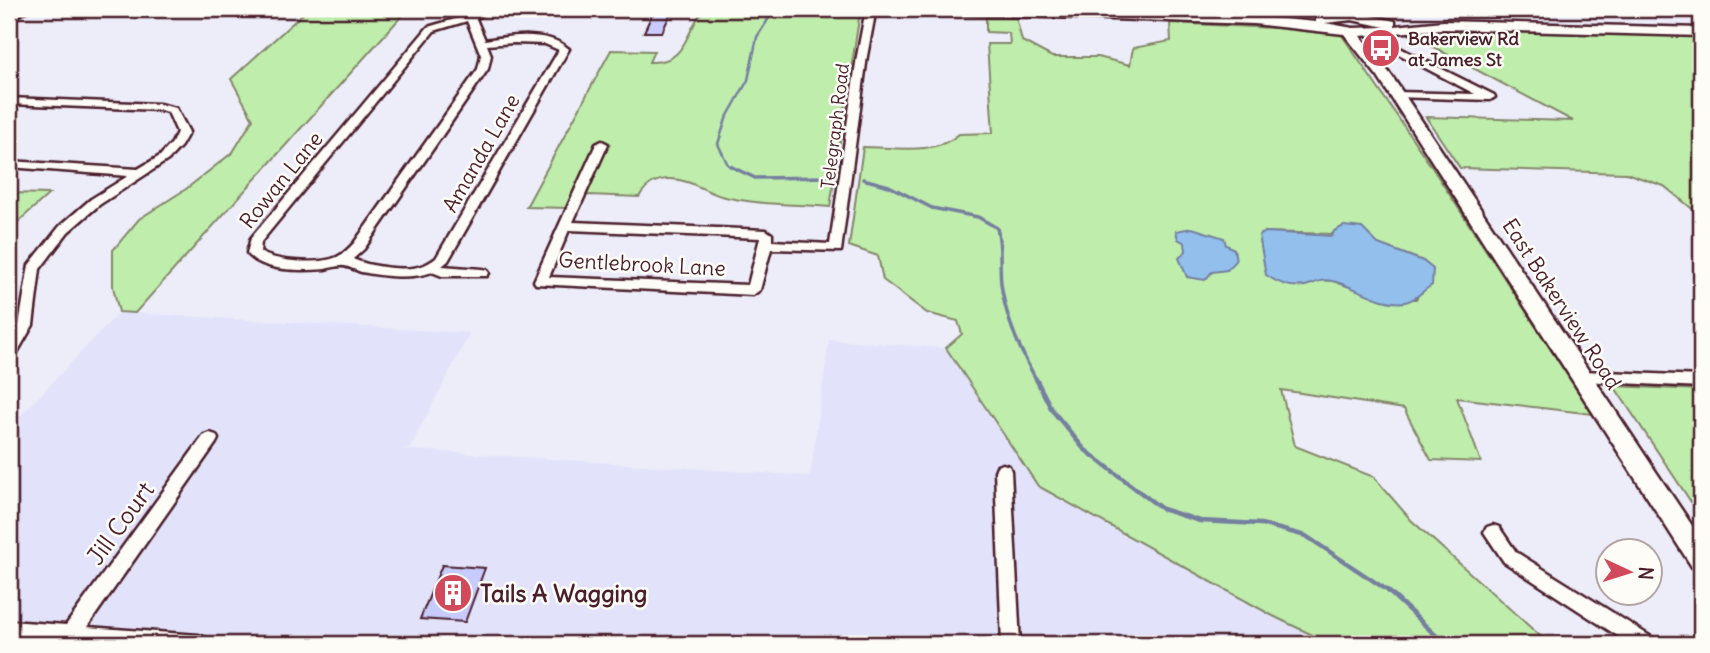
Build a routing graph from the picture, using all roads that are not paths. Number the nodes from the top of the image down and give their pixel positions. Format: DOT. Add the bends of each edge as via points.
graph roads {
  1 [pos="24,9"];
  2 [pos="484,9"];
  3 [pos="871,9"];
  4 [pos="931,9"];
  5 [pos="9,18"];
  6 [pos="471,19"];
  7 [pos="1353,22"];
  8 [pos="1701,32"];
  9 [pos="483,43"];
  10 [pos="1392,47"];
  11 [pos="1397,95"];
  12 [pos="9,101"];
  13 [pos="602,144"];
  14 [pos="9,164"];
  15 [pos="141,173"];
  16 [pos="565,226"];
  17 [pos="766,245"];
  18 [pos="836,248"];
  19 [pos="344,260"];
  20 [pos="431,266"];
  21 [pos="482,274"];
  22 [pos="9,354"];
  23 [pos="1582,376"];
  24 [pos="1701,382"];
  25 [pos="210,439"];
  26 [pos="1003,471"];
  27 [pos="1493,532"];
  28 [pos="1701,559"];
  29 [pos="9,630"];
  30 [pos="70,635"];
  31 [pos="199,644"];
  32 [pos="1011,644"];
  33 [pos="1646,644"];
  1 -- 5 [label="street"];
  2 -- 6 [label="street, Rowan Lane"];
  3 -- 18 [label="street, Telegraph Road"];
  4 -- 7 [label="main road"];
  6 -- 9 [label="street"];
  6 -- 19 [label="street, Rowan Lane" via="431,29 252,247 257,258 270,262"];
  7 -- 8 [label="main road"];
  7 -- 11 [label="main road, East Bakerview Road" via="1380,58"];
  9 -- 19 [label="street" via="483,69 359,246"];
  9 -- 20 [label="street, Amanda Lane" via="556,42 564,49 441,261"];
  10 -- 11 [label="street" via="1490,97"];
  11 -- 23 [label="main road, East Bakerview Road"];
  12 -- 15 [label="street" via="172,110 183,132 164,158"];
  13 -- 16 [label="street, Gentlebrook Lane"];
  14 -- 15 [label="street"];
  15 -- 22 [label="street" via="95,202 64,229 34,268 26,325"];
  16 -- 17 [label="street, Gentlebrook Lane" via="766,234"];
  16 -- 17 [label="street, Gentlebrook Lane" via="541,281 753,290"];
  17 -- 18 [label="street, Gentlebrook Lane"];
  19 -- 20 [label="street" via="363,268 423,271"];
  20 -- 21 [label="street" via="442,272"];
  23 -- 24 [label="street"];
  23 -- 28 [label="main road, East Bakerview Road"];
  25 -- 30 [label="street, Jill Court"];
  26 -- 32 [label="street"];
  27 -- 33 [label="street" via="1510,557"];
  29 -- 30 [label="street"];
  30 -- 31 [label="street"];
}
